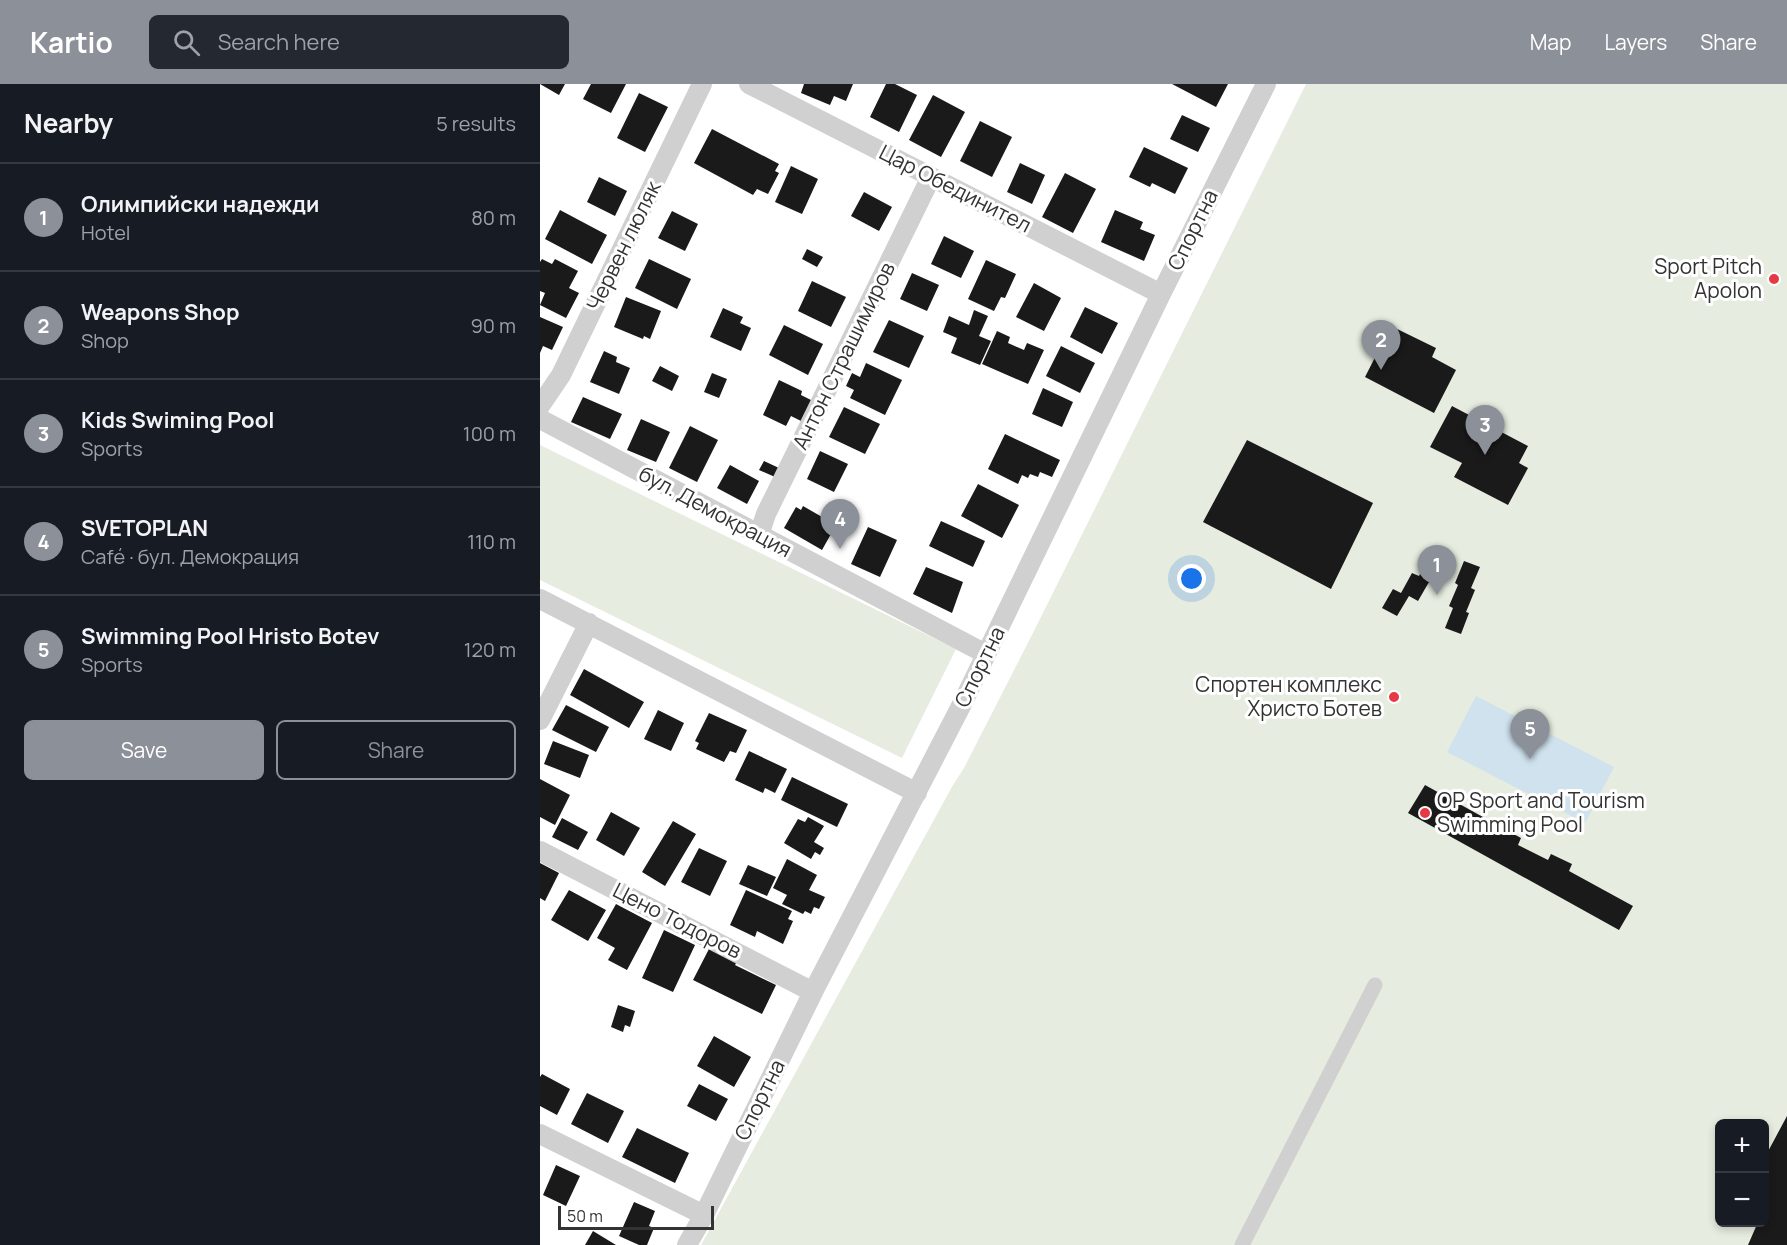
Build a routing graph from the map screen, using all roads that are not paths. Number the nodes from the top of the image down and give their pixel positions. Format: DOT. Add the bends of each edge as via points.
graph roads {
  1 [pos="702,84"];
  2 [pos="749,84"];
  3 [pos="1266,84"];
  4 [pos="774,90"];
  5 [pos="931,177"];
  6 [pos="1161,294"];
  7 [pos="540,406"];
  8 [pos="540,419"];
  9 [pos="759,535"];
  10 [pos="540,599"];
  11 [pos="589,623"];
  12 [pos="986,654"];
  13 [pos="540,720"];
  14 [pos="917,793"];
  15 [pos="540,851"];
  16 [pos="1375,985"];
  17 [pos="813,992"];
  18 [pos="540,1134"];
  19 [pos="704,1215"];
  20 [pos="687,1245"];
  21 [pos="1242,1245"];
  1 -- 7 [label="street, Червен люляк" via="561,375"];
  2 -- 4 [label="street, Цар Обединител"];
  3 -- 6 [label="street, Спортна"];
  4 -- 5 [label="street, Цар Обединител"];
  5 -- 6 [label="street, Цар Обединител"];
  5 -- 9 [label="street, Антон Страшимиров"];
  6 -- 12 [label="street, Спортна"];
  8 -- 9 [label="street, бул. Демокрация"];
  9 -- 12 [label="street, бул. Демокрация"];
  10 -- 11 [label="street"];
  11 -- 13 [label="street"];
  11 -- 14 [label="street"];
  12 -- 14 [label="street, Спортна"];
  14 -- 17 [label="street, Спортна"];
  15 -- 17 [label="street, Цено Тодоров"];
  16 -- 21 [label="street"];
  17 -- 19 [label="street, Спортна"];
  18 -- 19 [label="street"];
  19 -- 20 [label="street, Спортна"];
}
